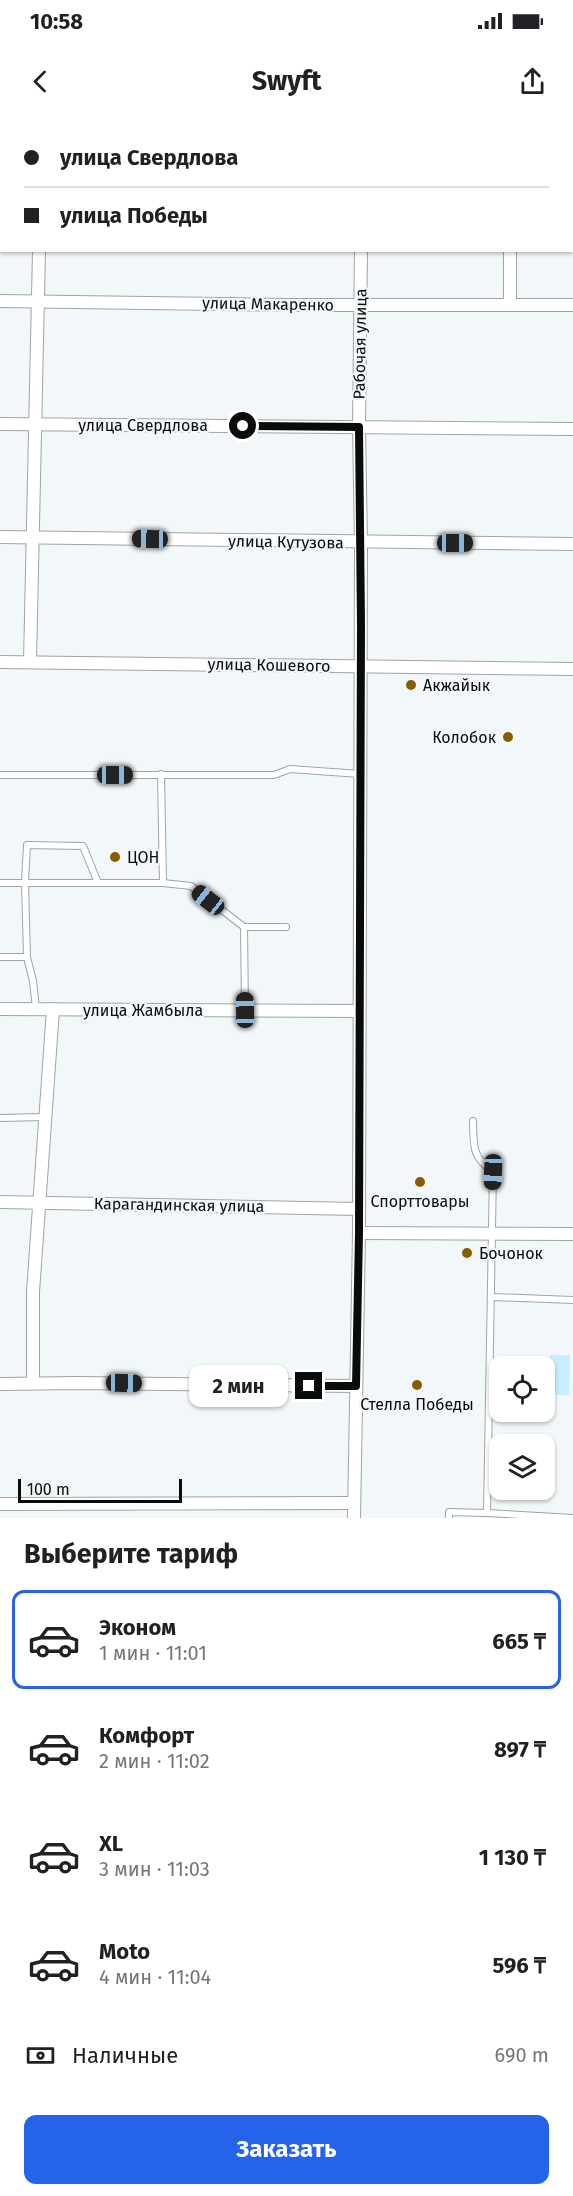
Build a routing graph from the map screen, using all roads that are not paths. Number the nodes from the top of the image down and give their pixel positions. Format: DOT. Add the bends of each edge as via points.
graph roads {
  1 [pos="39,252"];
  2 [pos="361,252"];
  3 [pos="510,252"];
  4 [pos="0,301"];
  5 [pos="38,301"];
  6 [pos="360,305"];
  7 [pos="510,305"];
  8 [pos="573,305"];
  9 [pos="0,424"];
  10 [pos="35,424"];
  11 [pos="359,427"];
  12 [pos="573,429"];
  13 [pos="0,537"];
  14 [pos="32,537"];
  15 [pos="361,543"];
  16 [pos="573,544"];
  17 [pos="0,662"];
  18 [pos="30,662"];
  19 [pos="361,666"];
  20 [pos="573,669"];
  21 [pos="161,774"];
  22 [pos="360,774"];
  23 [pos="0,775"];
  24 [pos="25,882"];
  25 [pos="0,883"];
  26 [pos="98,883"];
  27 [pos="163,883"];
  28 [pos="244,927"];
  29 [pos="286,927"];
  30 [pos="0,957"];
  31 [pos="27,957"];
  32 [pos="0,1009"];
  33 [pos="53,1009"];
  34 [pos="36,1010"];
  35 [pos="245,1010"];
  36 [pos="359,1011"];
  37 [pos="46,1117"];
  38 [pos="0,1118"];
  39 [pos="473,1121"];
  40 [pos="0,1202"];
  41 [pos="38,1202"];
  42 [pos="358,1209"];
  43 [pos="359,1233"];
  44 [pos="492,1234"];
  45 [pos="573,1234"];
  46 [pos="491,1297"];
  47 [pos="573,1300"];
  48 [pos="33,1383"];
  49 [pos="0,1384"];
  50 [pos="356,1386"];
  51 [pos="354,1503"];
  52 [pos="0,1504"];
  53 [pos="488,1513"];
  54 [pos="354,1518"];
  55 [pos="449,1518"];
  56 [pos="573,1518"];
  1 -- 5 [label="street"];
  2 -- 6 [label="street, Рабочая улица"];
  3 -- 7 [label="street"];
  4 -- 5 [label="street, улица Макаренко"];
  5 -- 6 [label="street, улица Макаренко"];
  5 -- 10 [label="street"];
  6 -- 7 [label="street, улица Макаренко"];
  6 -- 11 [label="street, Рабочая улица"];
  7 -- 8 [label="street, улица Макаренко"];
  9 -- 10 [label="street, улица Свердлова"];
  10 -- 11 [label="street, улица Свердлова"];
  10 -- 14 [label="street"];
  11 -- 12 [label="street, улица Свердлова"];
  11 -- 15 [label="street, Рабочая улица"];
  13 -- 14 [label="street, улица Кутузова"];
  14 -- 15 [label="street, улица Кутузова"];
  14 -- 18 [label="street"];
  15 -- 16 [label="street, улица Кутузова"];
  15 -- 19 [label="street, Рабочая улица"];
  17 -- 18 [label="street, улица Кошевого"];
  18 -- 19 [label="street, улица Кошевого"];
  19 -- 20 [label="street, улица Кошевого"];
  19 -- 22 [label="street, Рабочая улица"];
  21 -- 22 [label="lane" via="274,775 290,769"];
  21 -- 23 [label="lane"];
  21 -- 27 [label="lane"];
  22 -- 36 [label="street, Рабочая улица"];
  24 -- 25 [label="lane"];
  24 -- 26 [label="lane"];
  24 -- 26 [label="lane" via="27,845 83,846"];
  24 -- 31 [label="lane"];
  26 -- 27 [label="lane"];
  27 -- 28 [label="lane" via="191,886"];
  28 -- 29 [label="lane"];
  28 -- 35 [label="lane"];
  30 -- 31 [label="lane"];
  31 -- 34 [label="lane"];
  32 -- 34 [label="street, улица Жамбыла"];
  33 -- 34 [label="street, улица Жамбыла"];
  33 -- 35 [label="street, улица Жамбыла"];
  33 -- 37 [label="street"];
  35 -- 36 [label="street, улица Жамбыла"];
  36 -- 42 [label="street, Рабочая улица"];
  37 -- 38 [label="lane"];
  37 -- 41 [label="street"];
  39 -- 44 [label="lane" via="474,1150 493,1172"];
  40 -- 41 [label="street, Карагандинская улица"];
  41 -- 42 [label="street, Карагандинская улица"];
  41 -- 48 [label="street"];
  42 -- 43 [label="street, Рабочая улица"];
  43 -- 44 [label="street"];
  43 -- 50 [label="street, Рабочая улица"];
  44 -- 45 [label="street"];
  44 -- 46 [label="lane"];
  46 -- 47 [label="lane"];
  46 -- 53 [label="lane"];
  48 -- 49 [label="street"];
  48 -- 50 [label="street"];
  50 -- 51 [label="street, Рабочая улица"];
  51 -- 52 [label="street"];
  51 -- 54 [label="street, Рабочая улица"];
  53 -- 55 [label="lane" via="449,1512"];
  53 -- 56 [label="lane"];
}
